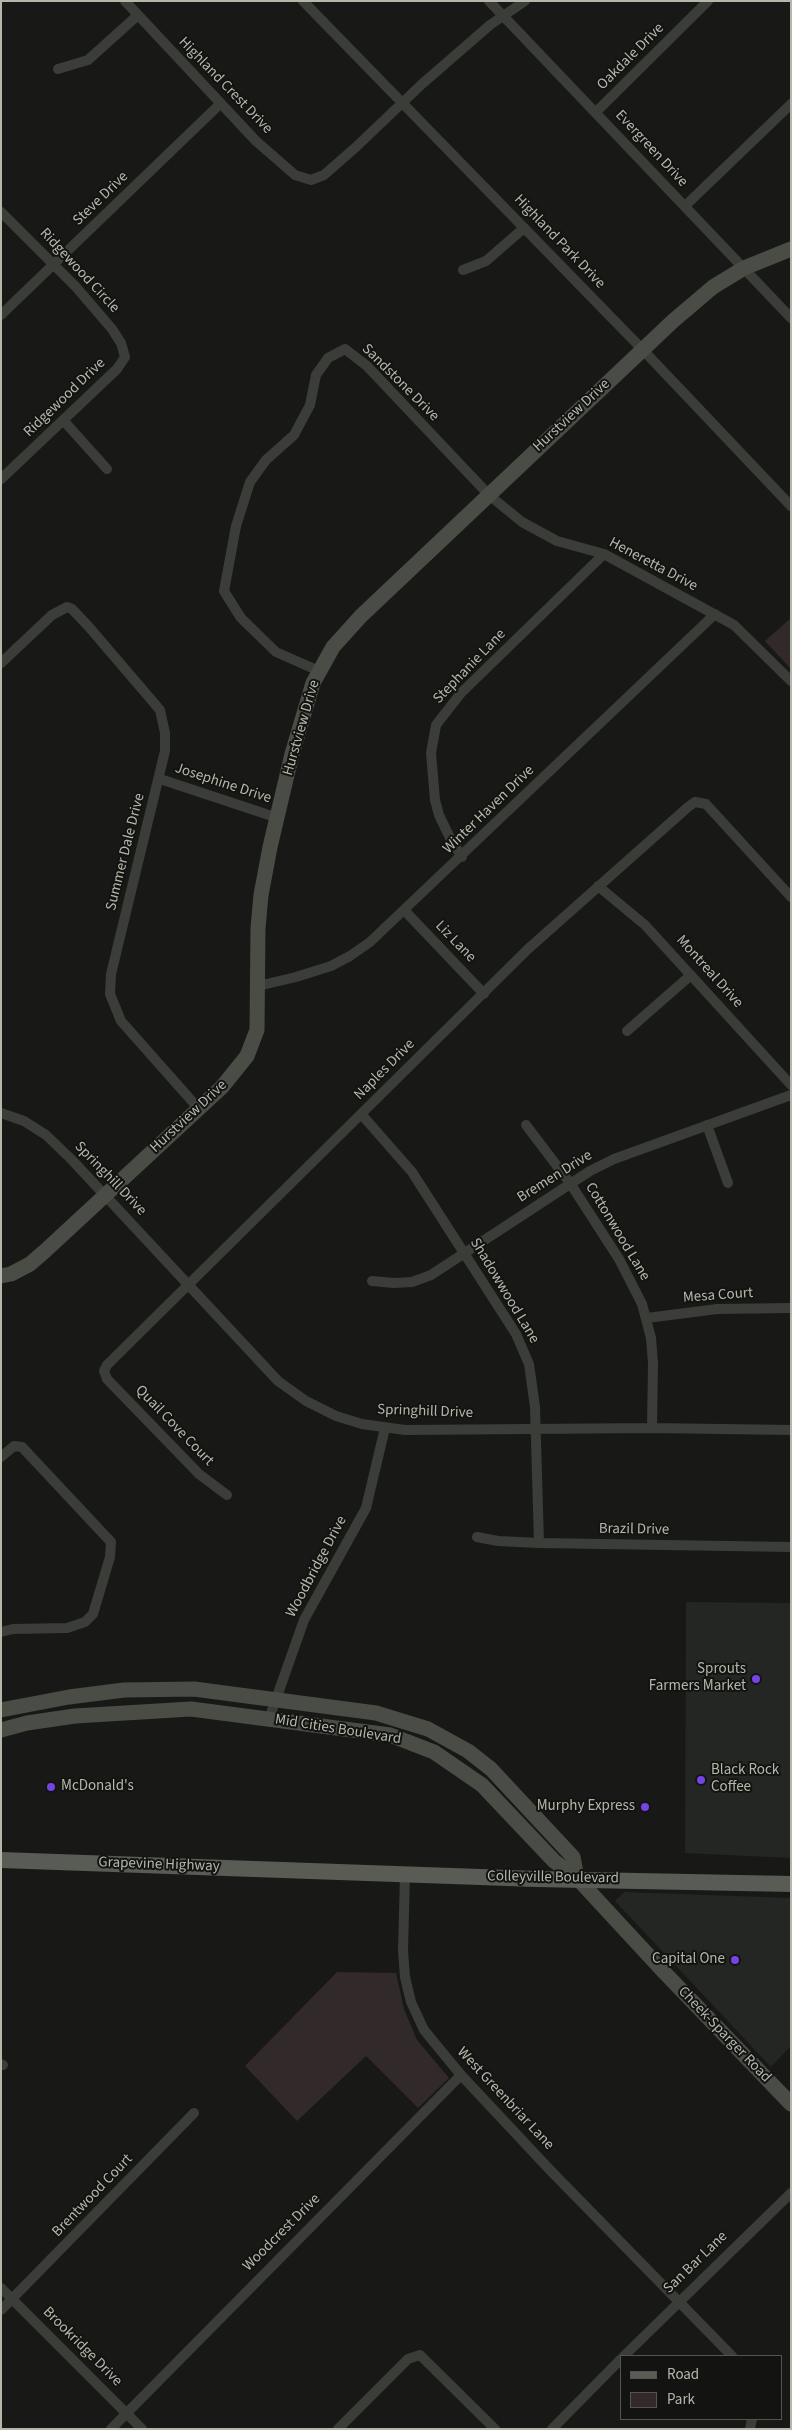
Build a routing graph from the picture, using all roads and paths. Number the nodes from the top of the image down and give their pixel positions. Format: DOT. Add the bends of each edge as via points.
graph roads {
  1 [pos="126,1"];
  2 [pos="304,1"];
  3 [pos="489,1"];
  4 [pos="525,1"];
  5 [pos="708,1"];
  6 [pos="138,15"];
  7 [pos="504,17"];
  8 [pos="58,69"];
  9 [pos="402,103"];
  10 [pos="220,104"];
  11 [pos="791,104"];
  12 [pos="596,112"];
  13 [pos="685,206"];
  14 [pos="1,212"];
  15 [pos="524,228"];
  16 [pos="791,249"];
  17 [pos="54,264"];
  18 [pos="744,268"];
  19 [pos="463,270"];
  20 [pos="1,315"];
  21 [pos="791,318"];
  22 [pos="643,350"];
  23 [pos="125,357"];
  24 [pos="63,420"];
  25 [pos="107,470"];
  26 [pos="1,479"];
  27 [pos="489,495"];
  28 [pos="791,506"];
  29 [pos="604,554"];
  30 [pos="715,614"];
  31 [pos="1,663"];
  32 [pos="319,671"];
  33 [pos="791,681"];
  34 [pos="160,779"];
  35 [pos="278,818"];
  36 [pos="462,857"];
  37 [pos="598,886"];
  38 [pos="791,897"];
  39 [pos="405,911"];
  40 [pos="691,975"];
  41 [pos="258,986"];
  42 [pos="484,994"];
  43 [pos="627,1031"];
  44 [pos="791,1085"];
  45 [pos="791,1094"];
  46 [pos="199,1109"];
  47 [pos="1,1113"];
  48 [pos="362,1115"];
  49 [pos="526,1125"];
  50 [pos="707,1126"];
  51 [pos="570,1183"];
  52 [pos="728,1183"];
  53 [pos="105,1194"];
  54 [pos="465,1254"];
  55 [pos="1,1276"];
  56 [pos="372,1282"];
  57 [pos="188,1284"];
  58 [pos="791,1308"];
  59 [pos="647,1318"];
  60 [pos="104,1374"];
  61 [pos="384,1428"];
  62 [pos="652,1428"];
  63 [pos="536,1429"];
  64 [pos="791,1430"];
  65 [pos="1,1457"];
  66 [pos="227,1495"];
  67 [pos="477,1537"];
  68 [pos="539,1543"];
  69 [pos="791,1547"];
  70 [pos="1,1632"];
  71 [pos="274,1700"];
  72 [pos="1,1710"];
  73 [pos="269,1719"];
  74 [pos="1,1730"];
  75 [pos="1,1860"];
  76 [pos="316,1871"];
  77 [pos="406,1874"];
  78 [pos="577,1878"];
  79 [pos="791,1884"];
  80 [pos="461,2075"];
  81 [pos="791,2104"];
  82 [pos="194,2113"];
  83 [pos="791,2193"];
  84 [pos="1,2288"];
  85 [pos="13,2299"];
  86 [pos="679,2300"];
  87 [pos="1,2310"];
  88 [pos="625,2355"];
  89 [pos="731,2355"];
  90 [pos="620,2360"];
  91 [pos="127,2413"];
  92 [pos="111,2429"];
  93 [pos="142,2429"];
  94 [pos="338,2429"];
  95 [pos="495,2429"];
  96 [pos="552,2429"];
  1 -- 6 [label="street, Highland Crest Drive"];
  2 -- 9 [label="street, Highland Park Drive"];
  3 -- 7 [label="street, Evergreen Drive"];
  4 -- 7 [label="street"];
  5 -- 12 [label="street, Oakdale Drive"];
  6 -- 8 [label="street" via="88,60"];
  6 -- 10 [label="street, Highland Crest Drive"];
  7 -- 9 [label="street" via="482,32"];
  7 -- 12 [label="street, Evergreen Drive"];
  9 -- 10 [label="street, Highland Crest Drive" via="324,175 311,180 284,167"];
  9 -- 15 [label="street, Highland Park Drive"];
  10 -- 17 [label="street, Steve Drive"];
  11 -- 13 [label="street"];
  12 -- 13 [label="street, Evergreen Drive"];
  13 -- 18 [label="street, Evergreen Drive"];
  14 -- 17 [label="street, Ridgewood Circle"];
  15 -- 19 [label="street" via="486,261"];
  15 -- 22 [label="street, Highland Park Drive"];
  16 -- 18 [label="main road, Hurstview Drive"];
  17 -- 20 [label="street, Steve Drive"];
  17 -- 23 [label="street, Ridgewood Circle" via="112,329"];
  18 -- 21 [label="street, Evergreen Drive"];
  18 -- 22 [label="main road, Hurstview Drive" via="713,287"];
  22 -- 27 [label="main road, Hurstview Drive"];
  22 -- 28 [label="street, Highland Park Drive"];
  23 -- 24 [label="street, Ridgewood Drive" via="117,369"];
  24 -- 25 [label="street"];
  24 -- 26 [label="street, Ridgewood Drive"];
  27 -- 29 [label="street, Heneretta Drive" via="522,522 557,541"];
  27 -- 32 [label="main road, Hurstview Drive" via="361,616 333,647"];
  27 -- 32 [label="street, Sandstone Drive" via="367,366 345,349 328,358 316,375 310,405 294,435 266,460 250,482 236,526 224,590 241,618 276,652"];
  29 -- 30 [label="street, Heneretta Drive"];
  29 -- 36 [label="street, Stephanie Lane" via="462,693 436,725 430,753 435,800 450,840"];
  30 -- 33 [label="street, Heneretta Drive" via="734,625"];
  30 -- 36 [label="street, Winter Haven Drive"];
  31 -- 34 [label="street, Summer Dale Drive" via="52,615 67,607 72,609 160,710 164,720 166,751"];
  32 -- 35 [label="main road, Hurstview Drive" via="292,754"];
  34 -- 35 [label="street, Josephine Drive"];
  34 -- 46 [label="street, Summer Dale Drive" via="113,965 110,994 121,1021"];
  35 -- 41 [label="main road, Hurstview Drive" via="261,894"];
  36 -- 39 [label="street, Winter Haven Drive"];
  37 -- 38 [label="street, Naples Drive" via="688,807 700,802 706,804"];
  37 -- 40 [label="street, Montreal Drive" via="645,925"];
  37 -- 42 [label="street, Naples Drive"];
  39 -- 41 [label="street, Winter Haven Drive" via="370,942 331,966"];
  39 -- 42 [label="street, Liz Lane"];
  40 -- 43 [label="street"];
  40 -- 44 [label="street, Montreal Drive"];
  41 -- 46 [label="main road, Hurstview Drive" via="259,1016 254,1044 238,1069"];
  42 -- 48 [label="street, Naples Drive"];
  45 -- 50 [label="street, Bremen Drive"];
  46 -- 53 [label="main road, Hurstview Drive"];
  47 -- 53 [label="street, Springhill Drive" via="24,1121 46,1135"];
  48 -- 54 [label="street, Shadowwood Lane" via="412,1172"];
  48 -- 57 [label="street, Naples Drive"];
  49 -- 51 [label="street, Cottonwood Lane"];
  50 -- 51 [label="street, Bremen Drive" via="614,1159"];
  50 -- 52 [label="street"];
  51 -- 54 [label="street, Bremen Drive"];
  51 -- 59 [label="street, Cottonwood Lane" via="619,1260"];
  53 -- 55 [label="main road, Hurstview Drive" via="30,1264"];
  53 -- 57 [label="street, Springhill Drive"];
  54 -- 56 [label="street, Bremen Drive" via="431,1275 412,1282"];
  54 -- 63 [label="street, Shadowwood Lane" via="516,1334 529,1364"];
  57 -- 60 [label="street, Naples Drive" via="106,1365"];
  57 -- 61 [label="street, Springhill Drive" via="290,1391 336,1416"];
  58 -- 59 [label="street, Mesa Court" via="717,1309"];
  59 -- 62 [label="street, Cottonwood Lane" via="653,1363"];
  60 -- 66 [label="street, Quail Cove Court" via="199,1474"];
  61 -- 63 [label="street, Springhill Drive"];
  61 -- 71 [label="street, Woodbridge Drive" via="366,1508 304,1620"];
  62 -- 63 [label="street, Springhill Drive"];
  62 -- 64 [label="street, Springhill Drive"];
  63 -- 68 [label="street, Shadowwood Lane"];
  65 -- 70 [label="street" via="14,1446 22,1447 111,1542 110,1557 93,1614 85,1622 67,1628"];
  67 -- 68 [label="street, Brazil Drive"];
  68 -- 69 [label="street, Brazil Drive"];
  71 -- 72 [label="main road, Mid Cities Boulevard" via="194,1689 124,1690 69,1696"];
  71 -- 73 [label="street, Woodbridge Drive"];
  71 -- 78 [label="main road, Mid Cities Boulevard" via="376,1713 428,1730 468,1751 509,1786 573,1857"];
  73 -- 74 [label="main road, Mid Cities Boulevard" via="191,1710 157,1710 52,1718"];
  73 -- 78 [label="main road, Mid Cities Boulevard" via="390,1735 435,1753 482,1785 554,1861"];
  75 -- 76 [label="main road, Grapevine Highway"];
  76 -- 77 [label="main road, Colleyville Boulevard"];
  77 -- 78 [label="main road, Colleyville Boulevard"];
  77 -- 80 [label="street, West Greenbriar Lane" via="403,1951 411,2002 424,2030"];
  78 -- 79 [label="main road, Colleyville Boulevard"];
  78 -- 81 [label="main road, Cheek-Sparger Road"];
  80 -- 86 [label="street, West Greenbriar Lane"];
  80 -- 91 [label="street, Woodcrest Drive"];
  82 -- 85 [label="street, Brentwood Court"];
  83 -- 86 [label="street, San Bar Lane"];
  84 -- 85 [label="street, Brookridge Drive"];
  85 -- 87 [label="street, Brentwood Court"];
  85 -- 91 [label="street, Brookridge Drive"];
  86 -- 88 [label="street, San Bar Lane"];
  86 -- 89 [label="street, West Greenbriar Lane"];
  90 -- 96 [label="street"];
  91 -- 92 [label="street, Woodcrest Drive"];
  91 -- 93 [label="street, Brookridge Drive"];
  94 -- 95 [label="street" via="408,2359 420,2355"];
}
